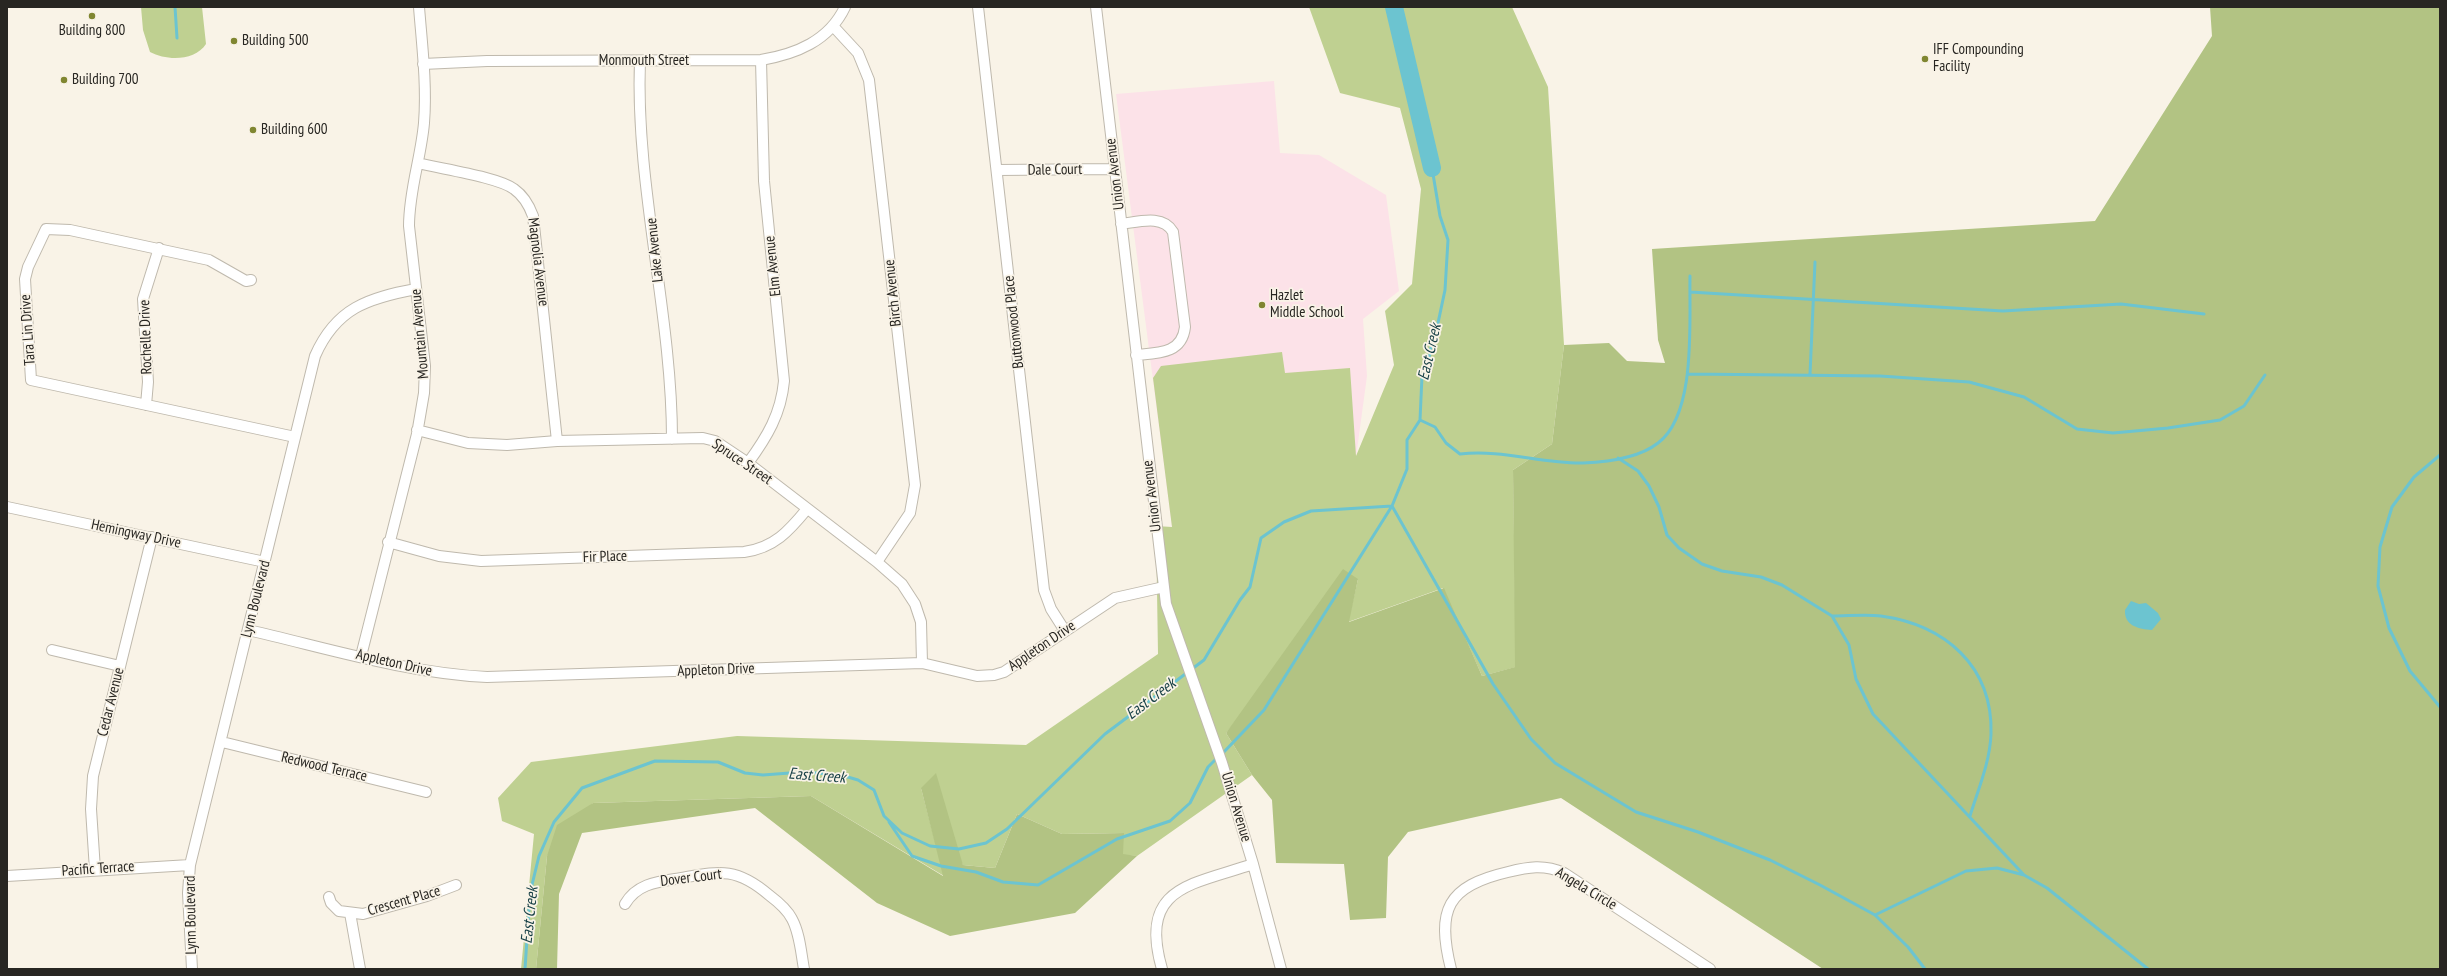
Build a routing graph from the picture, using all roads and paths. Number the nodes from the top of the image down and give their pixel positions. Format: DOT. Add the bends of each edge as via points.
graph roads {
  1 [pos="419,7"];
  2 [pos="845,7"];
  3 [pos="978,7"];
  4 [pos="1096,7"];
  5 [pos="833,26"];
  6 [pos="761,60"];
  7 [pos="640,61"];
  8 [pos="423,64"];
  9 [pos="418,162"];
  10 [pos="1114,169"];
  11 [pos="997,170"];
  12 [pos="1121,224"];
  13 [pos="159,248"];
  14 [pos="251,280"];
  15 [pos="416,289"];
  16 [pos="1136,355"];
  17 [pos="146,405"];
  18 [pos="417,430"];
  19 [pos="295,437"];
  20 [pos="672,439"];
  21 [pos="557,441"];
  22 [pos="748,463"];
  23 [pos="7,507"];
  24 [pos="807,509"];
  25 [pos="152,537"];
  26 [pos="388,542"];
  27 [pos="265,562"];
  28 [pos="877,562"];
  29 [pos="1164,587"];
  30 [pos="248,630"];
  31 [pos="1065,631"];
  32 [pos="52,650"];
  33 [pos="361,656"];
  34 [pos="922,663"];
  35 [pos="120,666"];
  36 [pos="222,742"];
  37 [pos="426,792"];
  38 [pos="1253,864"];
  39 [pos="190,865"];
  40 [pos="95,870"];
  41 [pos="7,876"];
  42 [pos="456,885"];
  43 [pos="329,897"];
  44 [pos="625,904"];
  45 [pos="350,913"];
  46 [pos="192,969"];
  47 [pos="360,969"];
  48 [pos="804,969"];
  49 [pos="1162,969"];
  50 [pos="1281,969"];
  51 [pos="1451,969"];
  52 [pos="1710,969"];
  1 -- 8 [label="street, Mountain Avenue"];
  2 -- 5 [label="street, Monmouth Street"];
  3 -- 11 [label="street, Buttonwood Place"];
  4 -- 10 [label="street, Union Avenue"];
  5 -- 6 [label="street, Monmouth Street" via="802,50 786,56"];
  5 -- 28 [label="street, Birch Avenue" via="858,53 869,80 915,485 910,513"];
  6 -- 7 [label="street, Monmouth Street"];
  6 -- 22 [label="street, Elm Avenue" via="764,181 784,381 774,424"];
  7 -- 8 [label="street, Monmouth Street"];
  7 -- 20 [label="street, Lake Avenue" via="641,127 670,390"];
  8 -- 9 [label="street, Mountain Avenue" via="425,108"];
  9 -- 15 [label="street, Mountain Avenue" via="409,206"];
  9 -- 21 [label="street, Magnolia Avenue" via="506,184 524,197 529,206 533,216"];
  10 -- 11 [label="street, Dale Court"];
  10 -- 12 [label="street, Union Avenue"];
  11 -- 31 [label="street, Buttonwood Place" via="1044,590 1051,609"];
  12 -- 16 [label="street, Union Avenue"];
  12 -- 16 [label="street" via="1160,221 1170,226 1173,232 1185,327 1177,346 1162,352"];
  13 -- 14 [label="street, Tara Lin Drive" via="209,260 246,281"];
  13 -- 17 [label="street, Rochelle Drive" via="144,300 148,382"];
  13 -- 17 [label="street, Tara Lin Drive" via="70,230 46,229 28,267 26,279 31,380"];
  15 -- 18 [label="street, Mountain Avenue" via="425,379"];
  15 -- 19 [label="street, Lynn Boulevard" via="370,300 345,314 335,324 315,356"];
  16 -- 29 [label="street, Union Avenue"];
  17 -- 19 [label="street, Tara Lin Drive"];
  18 -- 21 [label="street, Spruce Street" via="468,443"];
  18 -- 26 [label="street, Mountain Avenue"];
  19 -- 27 [label="street, Lynn Boulevard"];
  20 -- 21 [label="street, Spruce Street"];
  20 -- 22 [label="street, Spruce Street" via="703,438 715,441"];
  22 -- 24 [label="street, Spruce Street"];
  23 -- 25 [label="street, Hemingway Drive"];
  24 -- 26 [label="street, Fir Place" via="779,539 762,548 744,552 481,561 439,556"];
  24 -- 28 [label="street, Spruce Street"];
  25 -- 27 [label="street, Hemingway Drive"];
  25 -- 35 [label="street, Cedar Avenue"];
  26 -- 33 [label="street, Mountain Avenue"];
  27 -- 30 [label="street, Lynn Boulevard"];
  28 -- 34 [label="street, Spruce Street" via="902,584 915,604 921,622"];
  29 -- 31 [label="street, Appleton Drive" via="1115,598"];
  29 -- 38 [label="street, Union Avenue" via="1166,604 1215,742"];
  30 -- 33 [label="street, Appleton Drive"];
  30 -- 36 [label="street, Lynn Boulevard"];
  31 -- 34 [label="street, Appleton Drive" via="1004,672 994,675 976,676"];
  32 -- 35 [label="street"];
  33 -- 34 [label="street, Appleton Drive" via="428,672 487,677"];
  35 -- 40 [label="street, Cedar Avenue" via="92,786"];
  36 -- 37 [label="street, Redwood Terrace"];
  36 -- 39 [label="street, Lynn Boulevard"];
  38 -- 49 [label="street" via="1188,884 1169,898 1156,923 1156,950"];
  38 -- 50 [label="street, Union Avenue"];
  39 -- 40 [label="street, Pacific Terrace"];
  39 -- 46 [label="street, Lynn Boulevard" via="188,893"];
  40 -- 41 [label="street, Pacific Terrace"];
  42 -- 45 [label="street, Crescent Place" via="363,914"];
  43 -- 45 [label="street, Crescent Place" via="339,911"];
  44 -- 48 [label="street, Dover Court" via="638,890 655,882 719,872 743,876 778,902 792,919"];
  45 -- 47 [label="street, Crescent Place"];
  51 -- 52 [label="street, Angela Circle" via="1444,930 1449,908 1455,897 1477,880 1526,867 1542,866 1564,873"];
}
